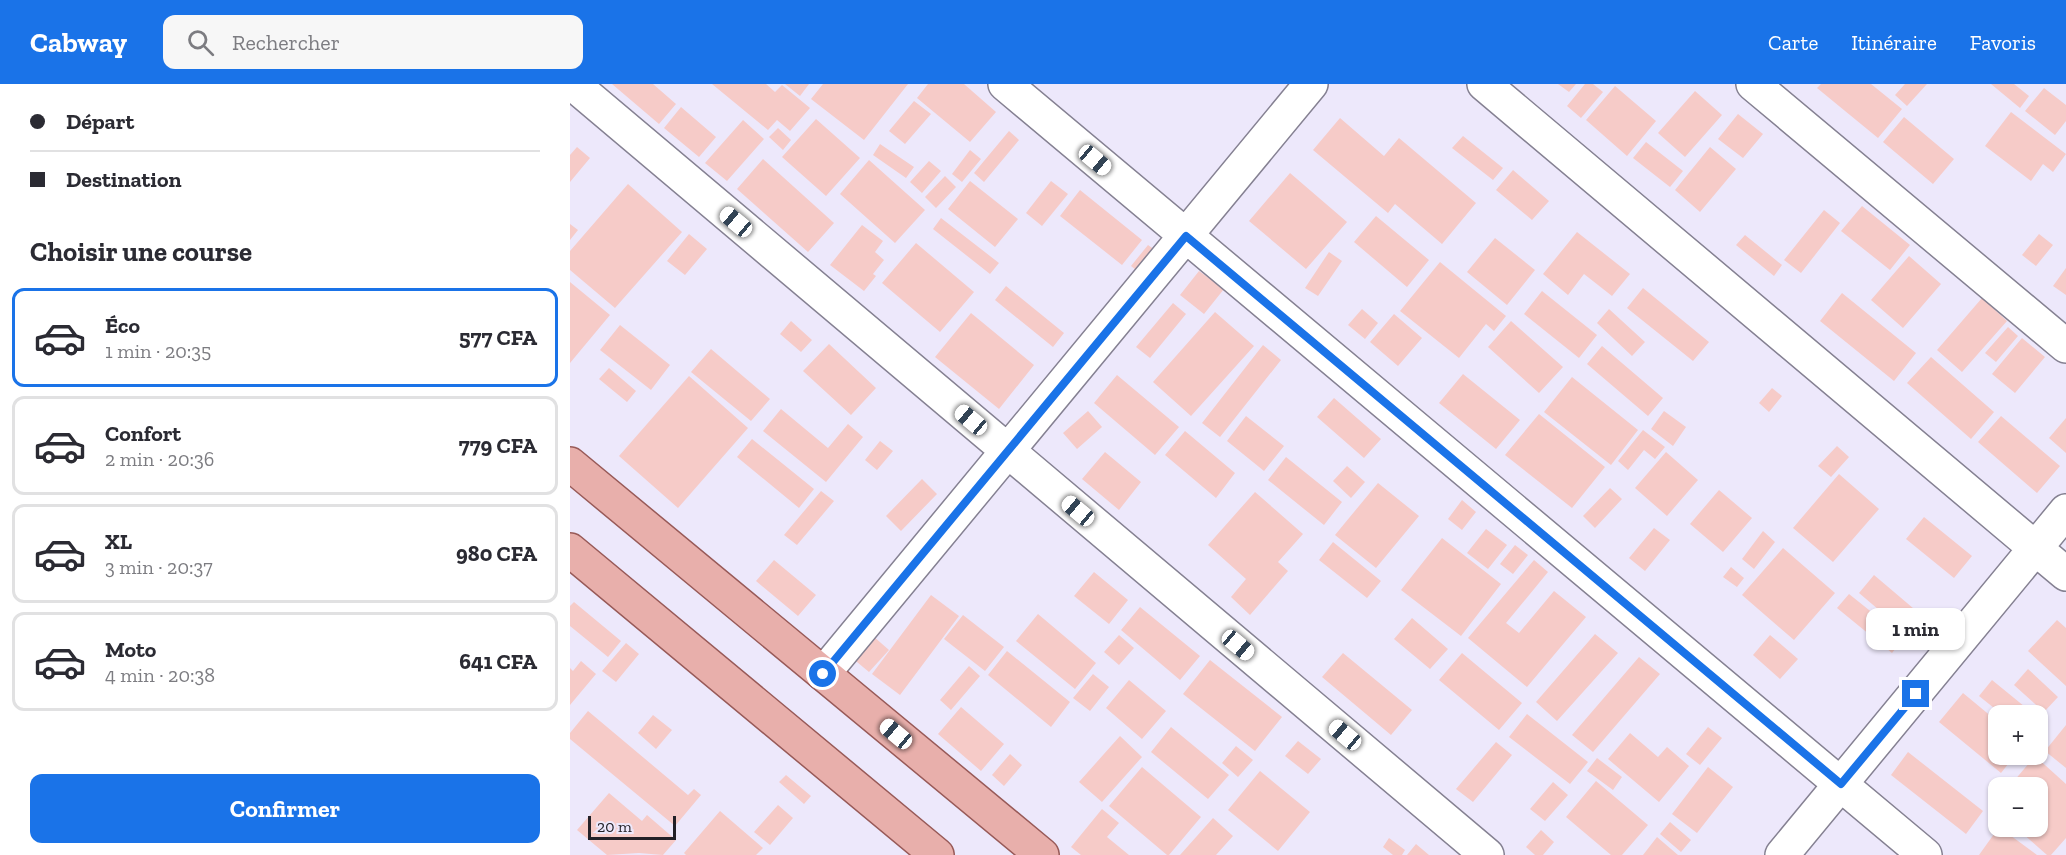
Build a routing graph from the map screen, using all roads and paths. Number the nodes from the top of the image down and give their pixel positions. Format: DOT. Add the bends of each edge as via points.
graph roads {
  1 [pos="573,84"];
  2 [pos="1005,84"];
  3 [pos="1311,84"];
  4 [pos="1484,84"];
  5 [pos="1753,84"];
  6 [pos="1186,236"];
  7 [pos="2066,346"];
  8 [pos="1008,451"];
  9 [pos="570,464"];
  10 [pos="2066,511"];
  11 [pos="2035,548"];
  12 [pos="570,550"];
  13 [pos="2066,574"];
  14 [pos="823,674"];
  15 [pos="1841,784"];
  16 [pos="937,855"];
  17 [pos="1042,855"];
  18 [pos="1486,855"];
  19 [pos="1782,855"];
  20 [pos="1925,855"];
  1 -- 8 [label="street"];
  2 -- 6 [label="street"];
  3 -- 6 [label="street"];
  4 -- 11 [label="street"];
  5 -- 7 [label="street"];
  6 -- 8 [label="street"];
  6 -- 15 [label="street"];
  8 -- 14 [label="street"];
  8 -- 18 [label="street"];
  9 -- 14 [label="main road"];
  10 -- 11 [label="street"];
  11 -- 13 [label="street"];
  11 -- 15 [label="street"];
  12 -- 16 [label="main road"];
  14 -- 17 [label="main road"];
  15 -- 19 [label="street"];
  15 -- 20 [label="street"];
}
